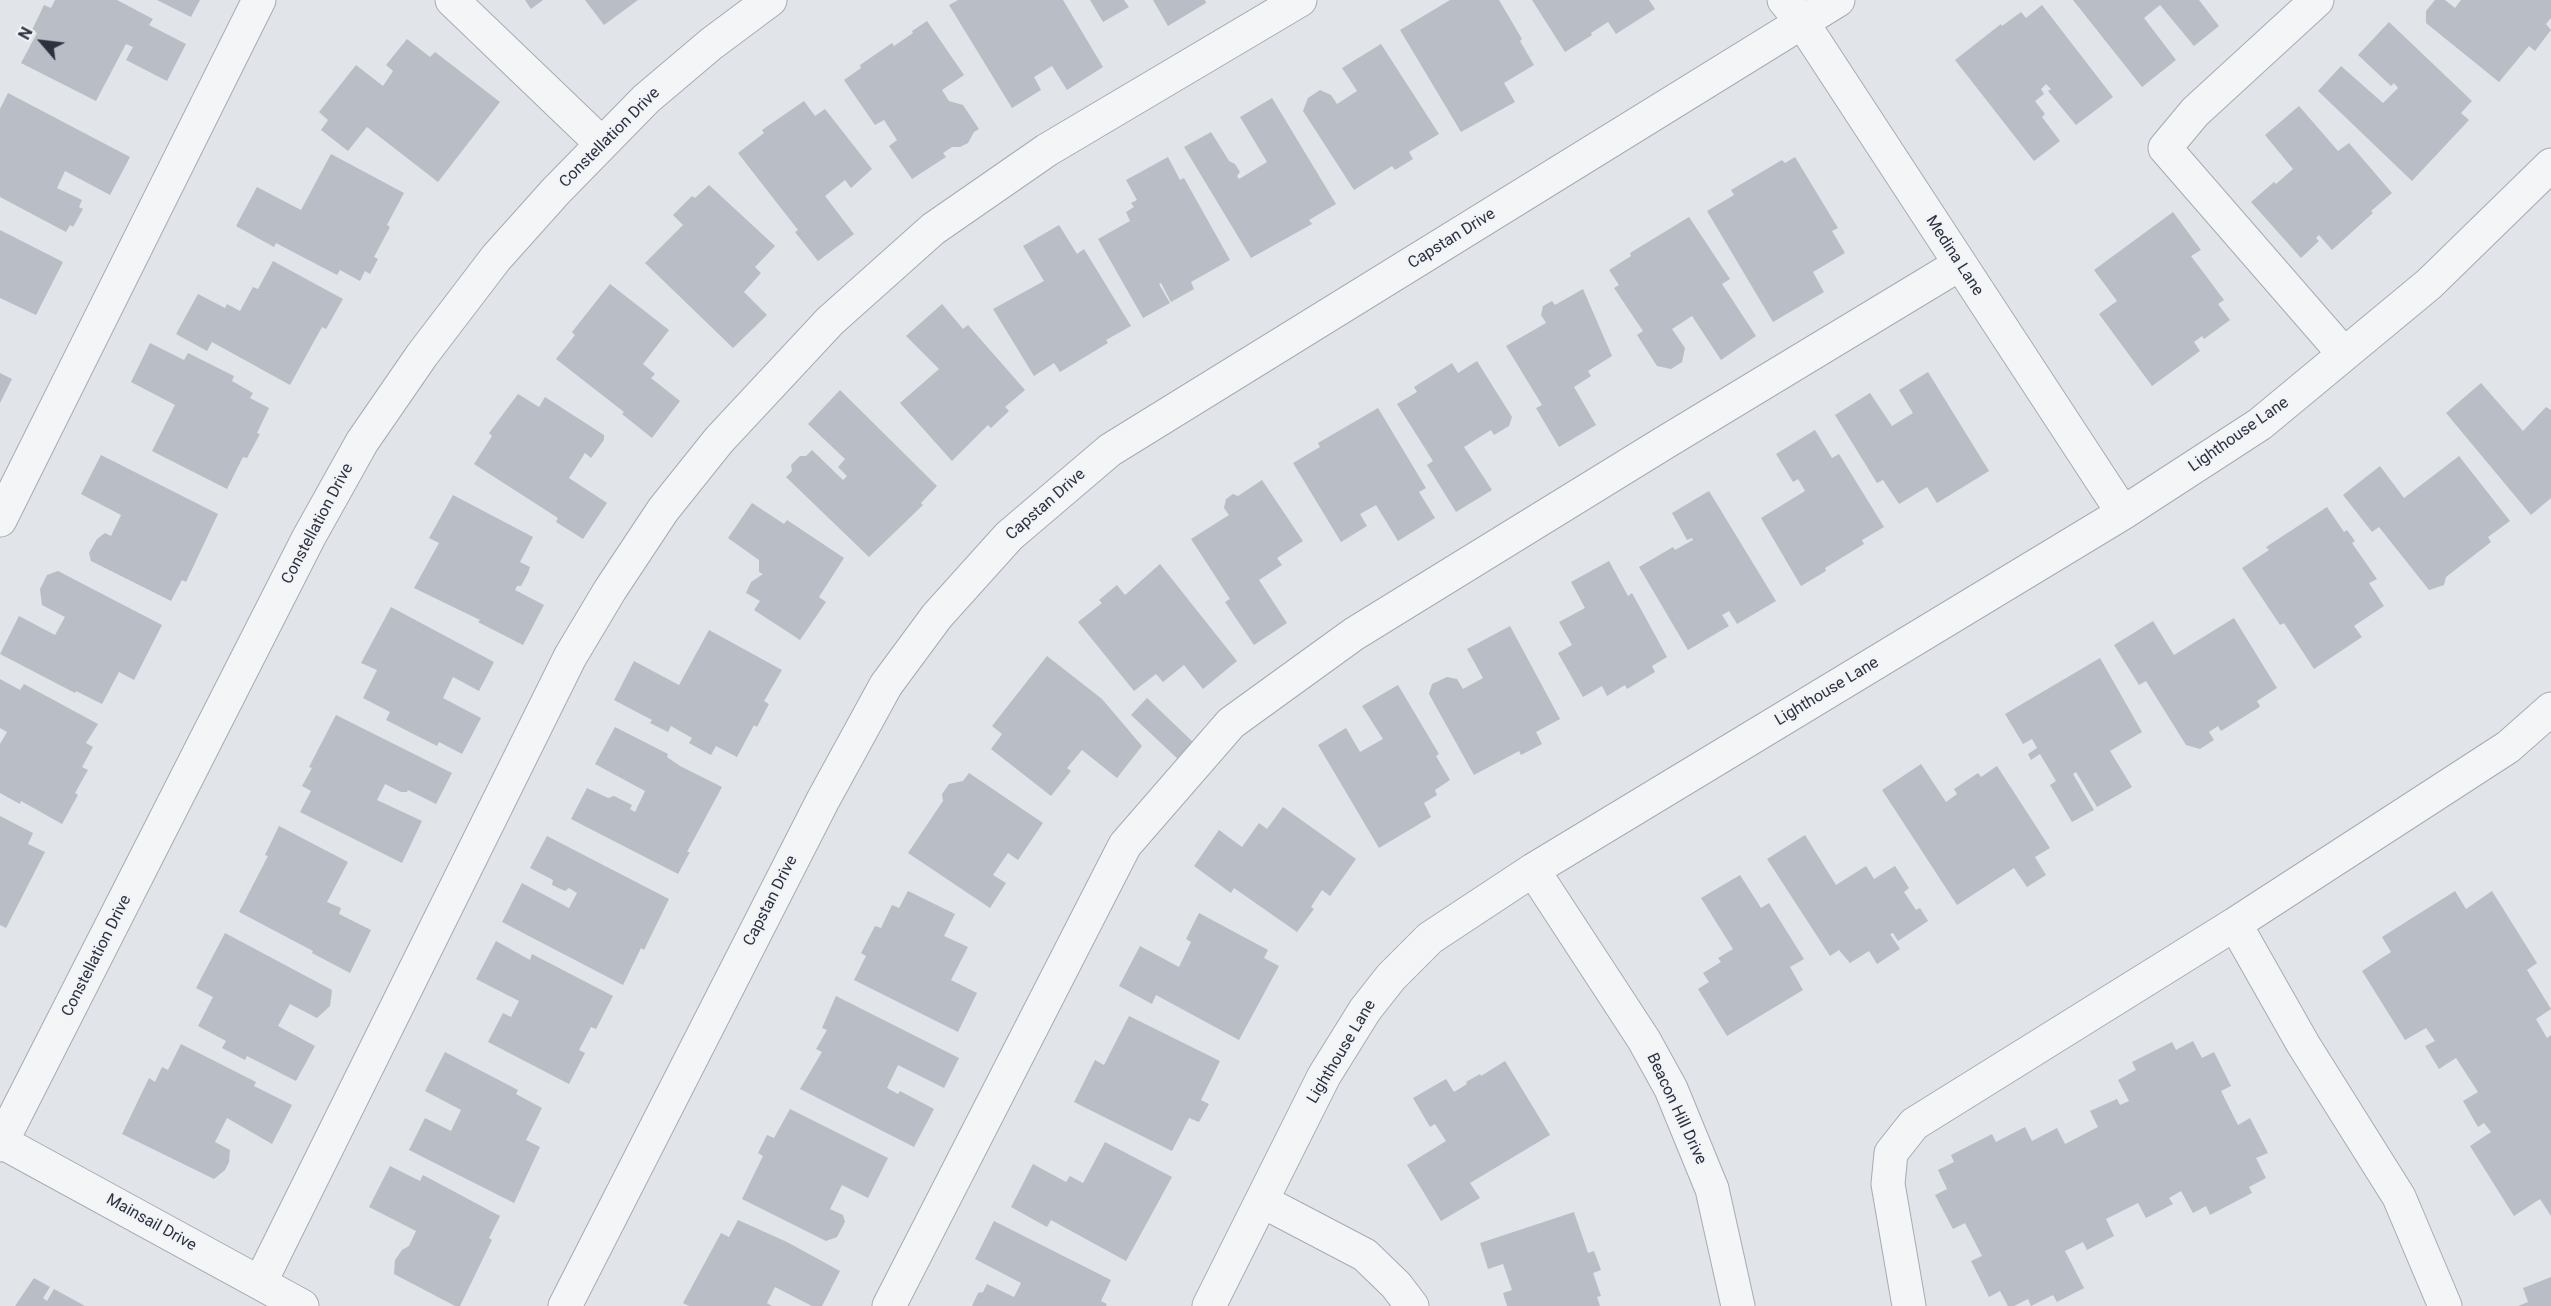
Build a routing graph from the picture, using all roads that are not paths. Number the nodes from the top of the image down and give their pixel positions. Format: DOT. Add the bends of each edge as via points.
graph roads {
  1 [pos="259,0"];
  2 [pos="452,0"];
  3 [pos="770,0"];
  4 [pos="1300,0"];
  5 [pos="1838,0"];
  6 [pos="2317,0"];
  7 [pos="1793,11"];
  8 [pos="601,143"];
  9 [pos="2551,165"];
  10 [pos="1960,264"];
  11 [pos="2344,354"];
  12 [pos="2123,513"];
  13 [pos="0,520"];
  14 [pos="2551,710"];
  15 [pos="1533,870"];
  16 [pos="2235,924"];
  17 [pos="1,1142"];
  18 [pos="1262,1201"];
  19 [pos="260,1283"];
  20 [pos="302,1306"];
  21 [pos="565,1306"];
  22 [pos="889,1306"];
  23 [pos="1209,1306"];
  24 [pos="1412,1306"];
  25 [pos="1738,1306"];
  26 [pos="1909,1306"];
  27 [pos="2445,1306"];
  1 -- 13 [label="street"];
  2 -- 8 [label="street"];
  3 -- 8 [label="street, Constellation Drive" via="711,44"];
  4 -- 19 [label="street" via="1047,150 933,229 830,321 719,440 663,510 570,657"];
  5 -- 7 [label="street, Capstan Drive"];
  6 -- 11 [label="street" via="2195,112 2165,148"];
  7 -- 10 [label="street, Medina Lane"];
  7 -- 21 [label="street, Capstan Drive" via="1110,450 1009,536 937,616 886,686 823,800"];
  8 -- 17 [label="street, Constellation Drive" via="496,258 362,442 309,537"];
  9 -- 11 [label="street, Lighthouse Lane" via="2429,284"];
  10 -- 12 [label="street, Medina Lane"];
  10 -- 22 [label="street" via="1354,634 1232,723 1125,845"];
  11 -- 12 [label="street, Lighthouse Lane" via="2260,424"];
  12 -- 15 [label="street, Lighthouse Lane"];
  14 -- 16 [label="street" via="2508,747"];
  15 -- 18 [label="street, Lighthouse Lane" via="1430,938 1391,977 1365,1010 1324,1076"];
  15 -- 25 [label="street, Beacon Hill Drive" via="1644,1040 1671,1089 1712,1189"];
  16 -- 26 [label="street" via="1914,1124 1891,1152 1888,1184"];
  16 -- 27 [label="street" via="2303,1044 2399,1197"];
  17 -- 19 [label="street, Mainsail Drive"];
  18 -- 23 [label="street, Lighthouse Lane"];
  18 -- 24 [label="street" via="1365,1256"];
  19 -- 20 [label="street, Mainsail Drive"];
}
